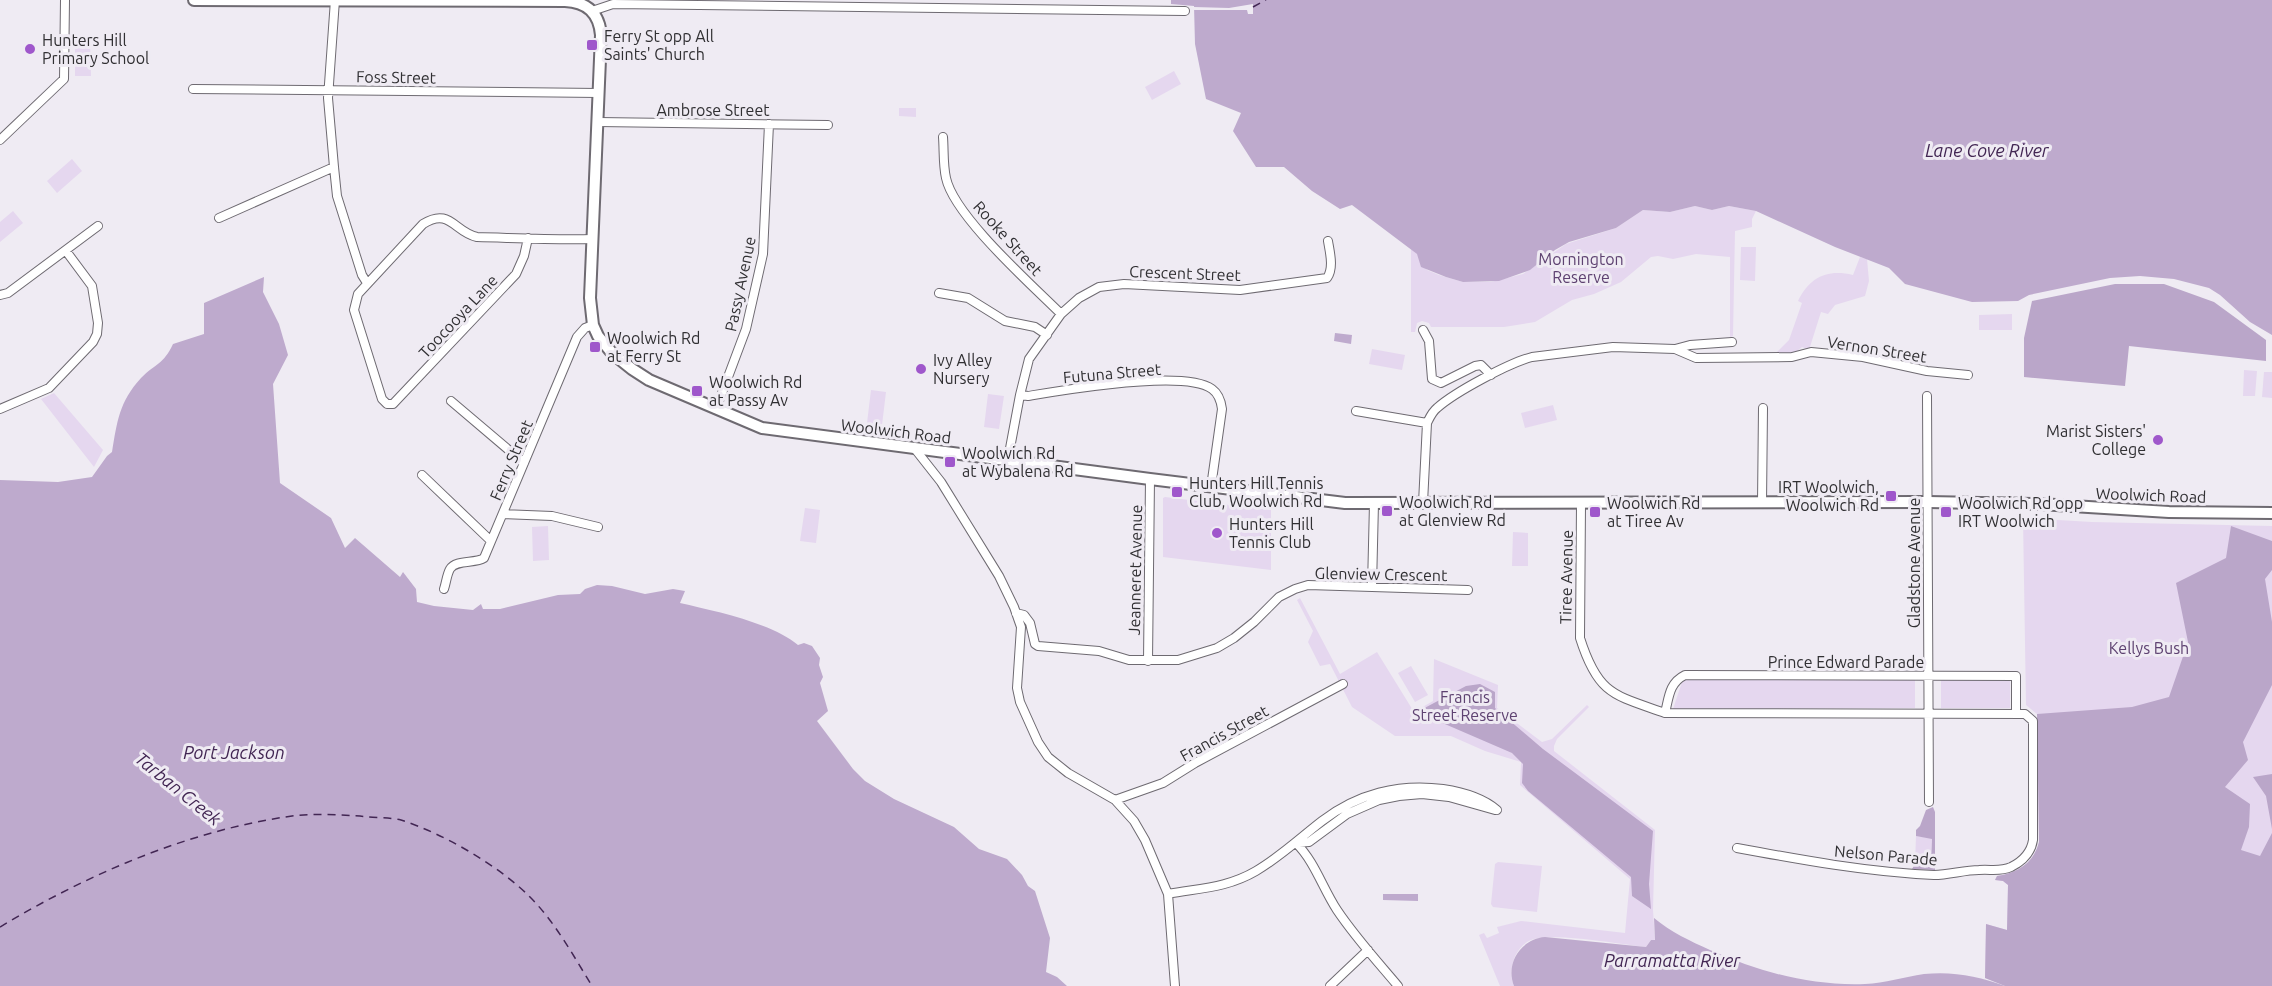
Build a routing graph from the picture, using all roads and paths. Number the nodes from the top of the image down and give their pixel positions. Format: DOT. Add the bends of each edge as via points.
graph roads {
  1 [pos="65,0"];
  2 [pos="195,0"];
  3 [pos="517,0"];
  4 [pos="335,1"];
  5 [pos="665,2"];
  6 [pos="821,3"];
  7 [pos="991,4"];
  8 [pos="591,10"];
  9 [pos="1185,11"];
  10 [pos="193,89"];
  11 [pos="329,90"];
  12 [pos="599,93"];
  13 [pos="598,122"];
  14 [pos="769,124"];
  15 [pos="828,125"];
  16 [pos="943,137"];
  17 [pos="0,140"];
  18 [pos="334,167"];
  19 [pos="219,218"];
  20 [pos="98,226"];
  21 [pos="528,238"];
  22 [pos="592,239"];
  23 [pos="1328,242"];
  24 [pos="66,251"];
  25 [pos="368,283"];
  26 [pos="939,293"];
  27 [pos="0,295"];
  28 [pos="1061,314"];
  29 [pos="593,325"];
  30 [pos="1423,330"];
  31 [pos="1047,335"];
  32 [pos="1732,342"];
  33 [pos="1675,349"];
  34 [pos="1491,375"];
  35 [pos="1968,375"];
  36 [pos="1020,395"];
  37 [pos="1927,396"];
  38 [pos="450,401"];
  39 [pos="1763,408"];
  40 [pos="0,409"];
  41 [pos="716,409"];
  42 [pos="1356,411"];
  43 [pos="1426,423"];
  44 [pos="915,449"];
  45 [pos="1008,459"];
  46 [pos="524,463"];
  47 [pos="422,475"];
  48 [pos="1150,479"];
  49 [pos="1211,487"];
  50 [pos="1928,502"];
  51 [pos="1374,503"];
  52 [pos="1423,503"];
  53 [pos="1762,503"];
  54 [pos="1581,504"];
  55 [pos="2272,513"];
  56 [pos="503,514"];
  57 [pos="598,527"];
  58 [pos="491,541"];
  59 [pos="1372,587"];
  60 [pos="444,589"];
  61 [pos="1468,590"];
  62 [pos="1016,613"];
  63 [pos="1148,661"];
  64 [pos="1928,676"];
  65 [pos="1343,684"];
  66 [pos="1665,713"];
  67 [pos="1928,714"];
  68 [pos="2016,714"];
  69 [pos="1116,800"];
  70 [pos="1929,802"];
  71 [pos="1296,843"];
  72 [pos="1737,848"];
  73 [pos="1168,894"];
  74 [pos="1368,950"];
  75 [pos="1175,986"];
  76 [pos="1330,986"];
  77 [pos="1398,986"];
  1 -- 17 [label="street" via="64,79"];
  2 -- 4 [label="street"];
  3 -- 4 [label="street"];
  3 -- 8 [label="street" via="576,2"];
  4 -- 11 [label="street"];
  5 -- 6 [label="street"];
  5 -- 8 [label="street" via="613,4"];
  6 -- 7 [label="street"];
  7 -- 9 [label="street"];
  8 -- 12 [label="street, Woolwich Road" via="601,35"];
  10 -- 11 [label="street, Foss Street"];
  11 -- 12 [label="street, Foss Street"];
  11 -- 18 [label="street"];
  12 -- 13 [label="street, Woolwich Road"];
  13 -- 14 [label="street, Ambrose Street"];
  13 -- 22 [label="street, Woolwich Road"];
  14 -- 15 [label="street, Ambrose Street"];
  14 -- 41 [label="street, Passy Avenue" via="762,254 746,329"];
  16 -- 28 [label="street, Rooke Street" via="946,179 959,204 996,249"];
  18 -- 19 [label="street"];
  18 -- 25 [label="street" via="337,196"];
  20 -- 24 [label="street"];
  21 -- 22 [label="street"];
  21 -- 25 [label="street" via="470,236 444,218 436,218 423,225"];
  21 -- 25 [label="street, Toocooya Lane" via="516,274 393,404 382,399 354,310 358,294"];
  22 -- 29 [label="street, Woolwich Road"];
  23 -- 28 [label="street, Crescent Street" via="1331,263 1327,278 1240,290 1124,284 1099,288"];
  24 -- 27 [label="street"];
  24 -- 40 [label="street" via="92,286 97,334 49,388"];
  26 -- 31 [label="street" via="968,298 1005,321 1035,327"];
  28 -- 31 [label="street, Crescent Street"];
  29 -- 41 [label="street, Woolwich Road" via="608,349 632,369"];
  29 -- 46 [label="street, Ferry Street" via="577,337"];
  30 -- 34 [label="street" via="1429,341 1430,373 1436,383 1481,365"];
  31 -- 36 [label="street, Crescent Street" via="1029,359"];
  32 -- 33 [label="street, Vernon Street"];
  33 -- 34 [label="street, Vernon Street" via="1613,347 1560,353 1522,360"];
  33 -- 35 [label="street, Vernon Street" via="1695,358 1792,357 1811,352"];
  34 -- 43 [label="street, Vernon Street" via="1440,406"];
  36 -- 45 [label="street, Crescent Street"];
  36 -- 49 [label="street, Futuna Street" via="1132,382 1180,381 1211,388 1220,397 1221,409"];
  37 -- 50 [label="street, Gladstone Avenue"];
  38 -- 46 [label="street"];
  39 -- 53 [label="street"];
  41 -- 44 [label="street, Woolwich Road" via="762,428"];
  42 -- 43 [label="street"];
  43 -- 52 [label="street"];
  44 -- 45 [label="street, Woolwich Road"];
  44 -- 62 [label="street" via="945,487 999,576"];
  45 -- 48 [label="street, Woolwich Road"];
  46 -- 56 [label="street, Ferry Street"];
  47 -- 58 [label="street"];
  48 -- 49 [label="street, Woolwich Road"];
  48 -- 63 [label="street, Jeanneret Avenue"];
  49 -- 51 [label="street, Woolwich Road"];
  50 -- 53 [label="street, Woolwich Road"];
  50 -- 55 [label="street, Woolwich Road"];
  50 -- 64 [label="street, Gladstone Avenue"];
  51 -- 52 [label="street, Woolwich Road"];
  51 -- 59 [label="street"];
  52 -- 54 [label="street, Woolwich Road"];
  53 -- 54 [label="street, Woolwich Road"];
  54 -- 66 [label="street, Tiree Avenue" via="1583,650 1608,691"];
  56 -- 57 [label="street" via="552,516"];
  56 -- 58 [label="street, Ferry Street"];
  58 -- 60 [label="street, Ferry Street" via="482,560 451,568"];
  59 -- 61 [label="street, Glenview Crescent"];
  59 -- 63 [label="street, Glenview Crescent" via="1308,585 1295,589 1279,597 1254,622 1217,648 1178,660"];
  62 -- 63 [label="street, Glenview Crescent" via="1024,615 1030,623 1038,646 1099,651"];
  62 -- 69 [label="street" via="1021,627 1017,688 1038,742 1048,757 1068,773"];
  64 -- 66 [label="street, Prince Edward Parade" via="1685,675 1671,686"];
  64 -- 67 [label="street, Gladstone Avenue"];
  64 -- 68 [label="street, Prince Edward Parade" via="2016,676"];
  65 -- 69 [label="street, Francis Street" via="1163,783"];
  66 -- 67 [label="street"];
  67 -- 68 [label="street"];
  67 -- 70 [label="street, Gladstone Avenue"];
  68 -- 72 [label="street, Nelson Parade" via="2025,714 2033,721 2033,840 2031,850 2012,867 1937,875 1905,873"];
  69 -- 73 [label="street" via="1139,830"];
  71 -- 71 [label="street" via="1343,806 1399,788 1421,786 1458,791 1487,801 1497,810 1449,797 1399,796 1347,814 1309,842"];
  71 -- 73 [label="street" via="1256,871 1221,887"];
  71 -- 74 [label="street" via="1308,855 1332,901"];
  73 -- 75 [label="street"];
  74 -- 76 [label="street"];
  74 -- 77 [label="street"];
}
